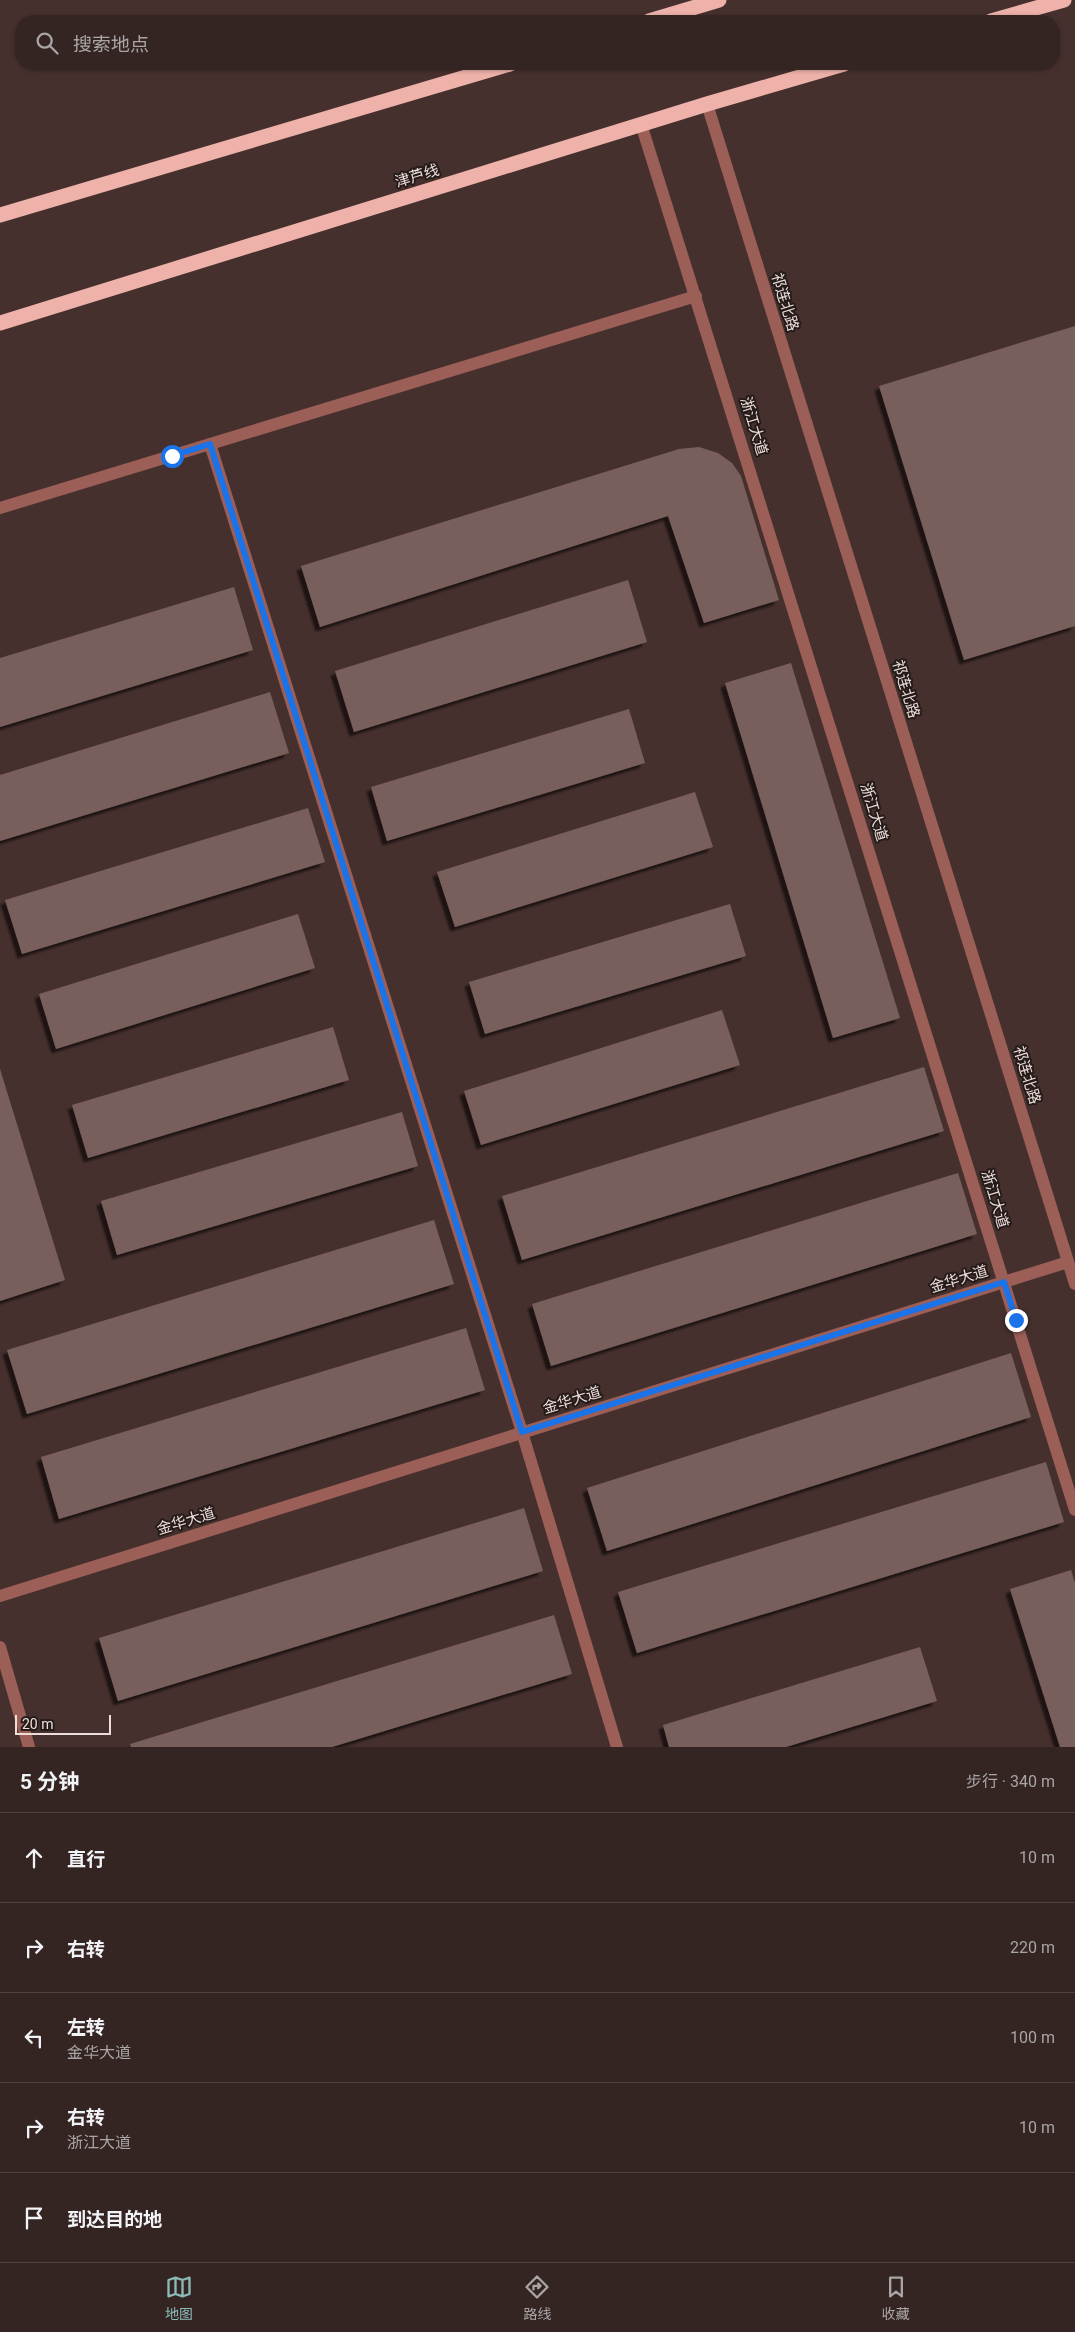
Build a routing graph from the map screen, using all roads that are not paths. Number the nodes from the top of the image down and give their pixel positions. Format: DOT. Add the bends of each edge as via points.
graph roads {
  1 [pos="719,0"];
  2 [pos="1064,0"];
  3 [pos="669,15"];
  4 [pos="1012,15"];
  5 [pos="490,70"];
  6 [pos="823,70"];
  7 [pos="707,104"];
  8 [pos="642,124"];
  9 [pos="0,215"];
  10 [pos="696,296"];
  11 [pos="0,323"];
  12 [pos="210,444"];
  13 [pos="0,508"];
  14 [pos="1068,1262"];
  15 [pos="1004,1282"];
  16 [pos="1075,1284"];
  17 [pos="522,1432"];
  18 [pos="1075,1510"];
  19 [pos="0,1596"];
  20 [pos="0,1647"];
  21 [pos="29,1747"];
  22 [pos="617,1747"];
  1 -- 3 [label="highway"];
  2 -- 4 [label="highway"];
  5 -- 9 [label="highway"];
  6 -- 7 [label="highway, 津芦线"];
  7 -- 8 [label="highway, 津芦线"];
  7 -- 14 [label="street, 祁连北路"];
  8 -- 10 [label="street, 浙江大道"];
  8 -- 11 [label="highway, 津芦线"];
  10 -- 12 [label="street"];
  10 -- 15 [label="street, 浙江大道"];
  12 -- 13 [label="street"];
  12 -- 17 [label="street"];
  14 -- 15 [label="street, 金华大道"];
  14 -- 16 [label="street, 祁连北路"];
  15 -- 17 [label="street, 金华大道"];
  15 -- 18 [label="street, 浙江大道"];
  17 -- 19 [label="street, 金华大道"];
  17 -- 22 [label="street"];
  20 -- 21 [label="street"];
}
